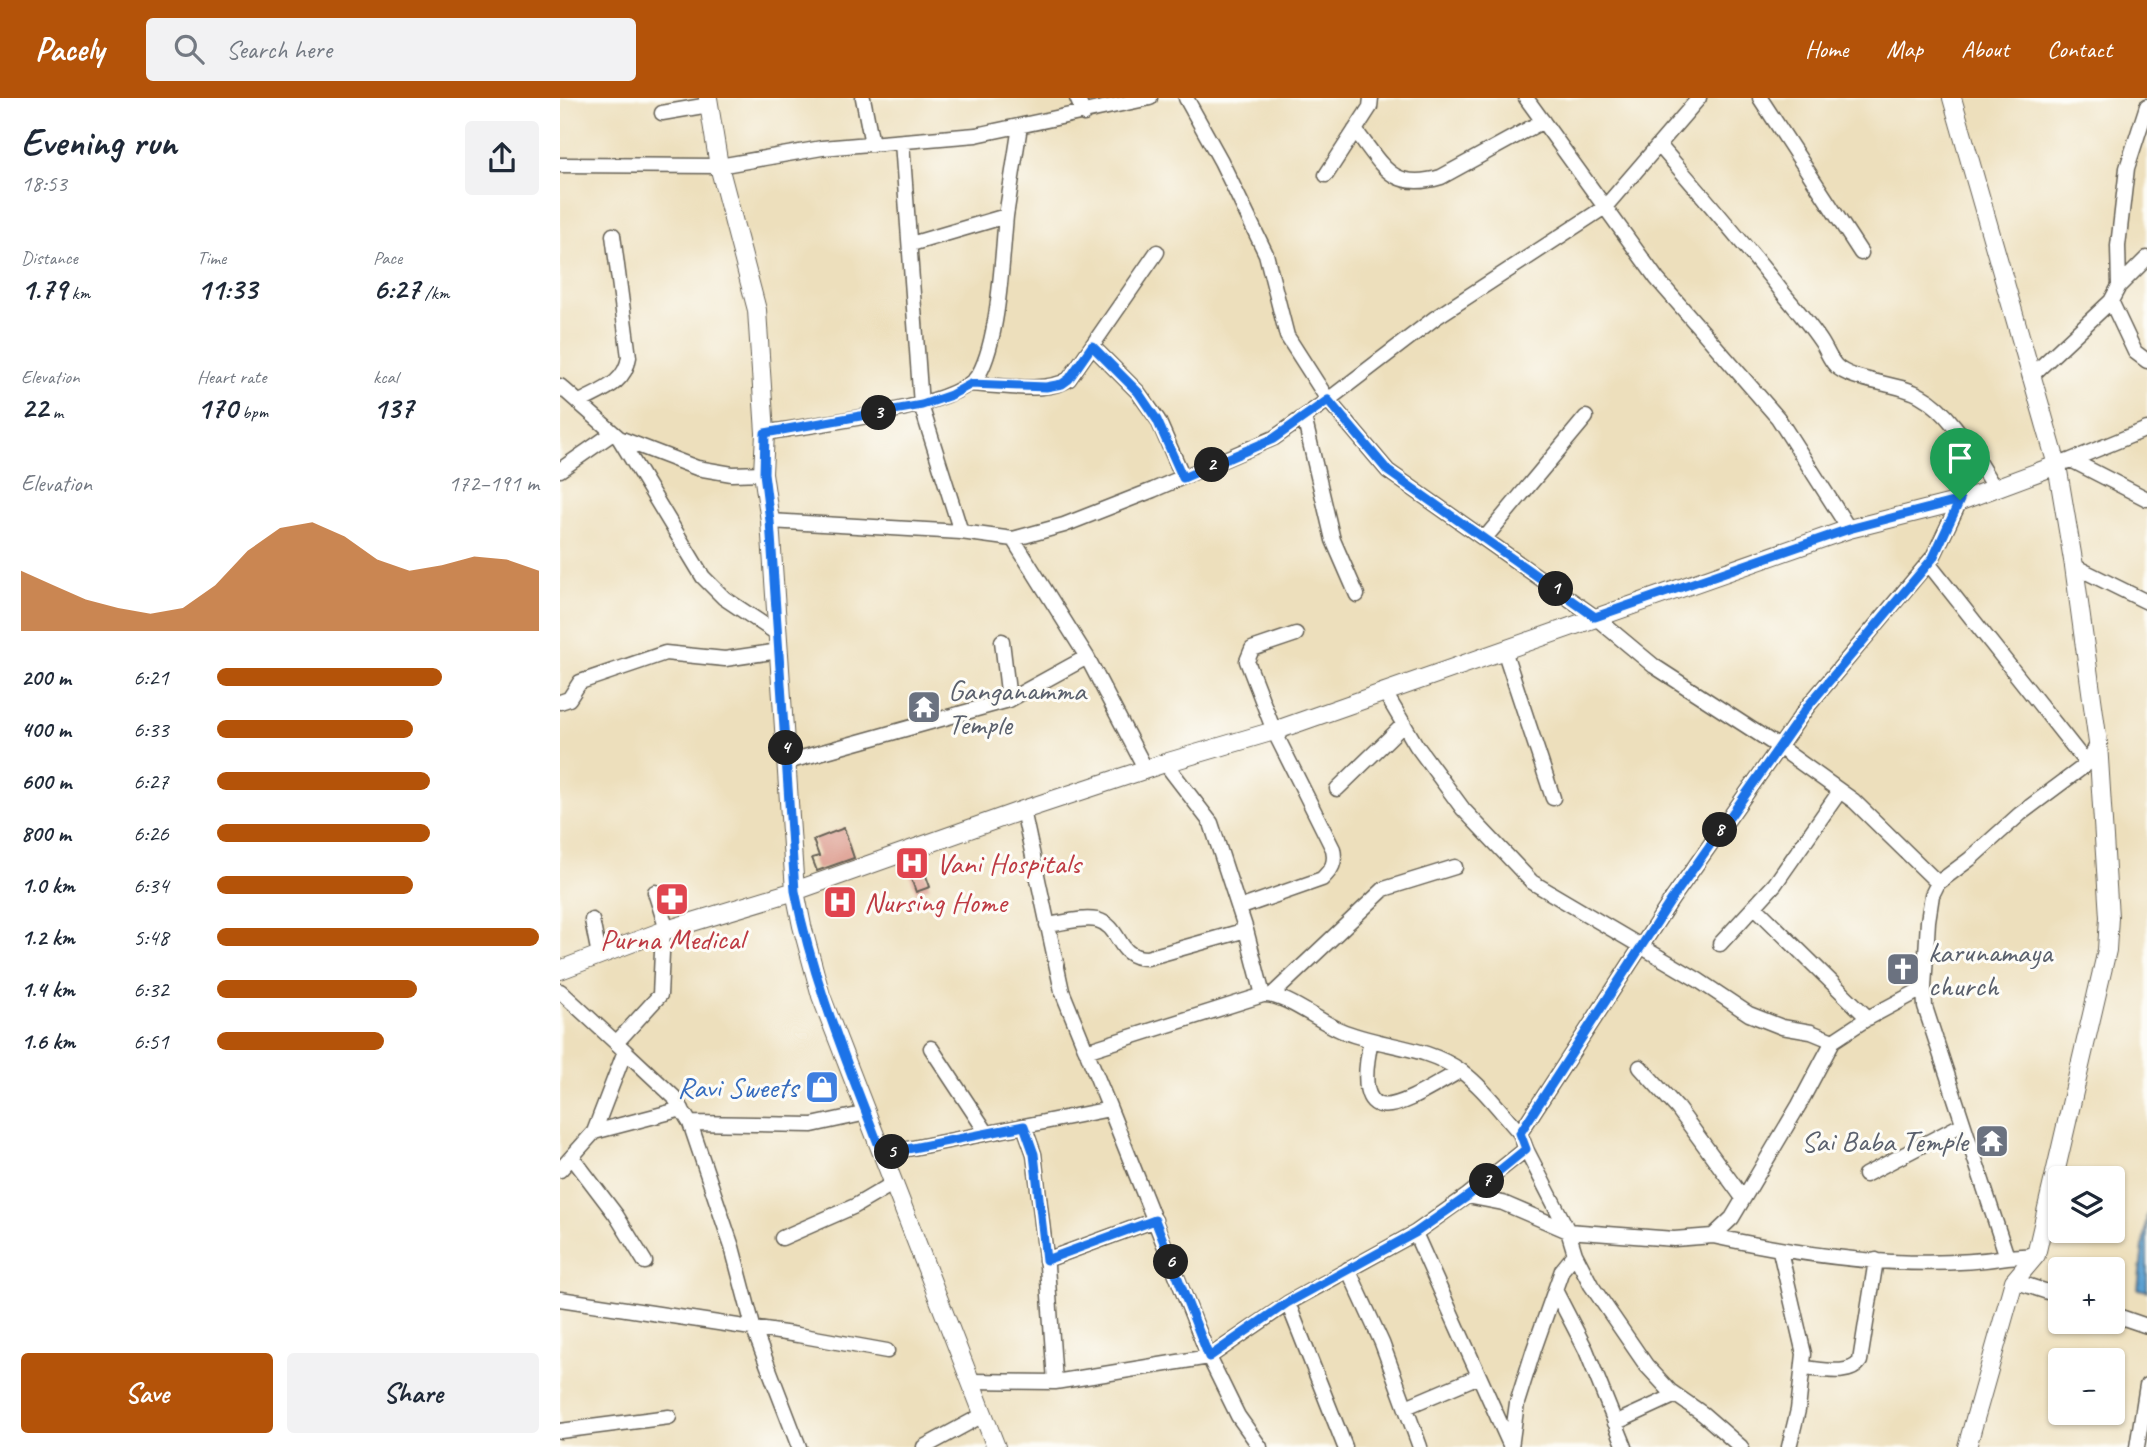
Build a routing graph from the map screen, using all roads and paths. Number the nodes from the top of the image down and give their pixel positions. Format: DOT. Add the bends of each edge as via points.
graph roads {
  1 [pos="863,98"];
  2 [pos="1077,98"];
  3 [pos="1150,98"];
  4 [pos="1186,98"];
  5 [pos="1371,98"];
  6 [pos="1526,98"];
  7 [pos="1699,98"];
  8 [pos="1760,98"];
  9 [pos="1952,98"];
  10 [pos="708,101"];
  11 [pos="2147,106"];
  12 [pos="663,113"];
  13 [pos="1084,114"];
  14 [pos="1543,121"];
  15 [pos="1020,127"];
  16 [pos="1355,130"];
  17 [pos="902,142"];
  18 [pos="872,144"];
  19 [pos="1659,145"];
  20 [pos="560,165"];
  21 [pos="719,166"];
  22 [pos="1326,175"];
  23 [pos="1605,207"];
  24 [pos="1006,216"];
  25 [pos="613,235"];
  26 [pos="911,244"];
  27 [pos="1157,252"];
  28 [pos="1861,253"];
  29 [pos="2147,258"];
  30 [pos="2119,286"];
  31 [pos="2110,301"];
  32 [pos="1092,346"];
  33 [pos="2147,361"];
  34 [pos="2030,377"];
  35 [pos="971,384"];
  36 [pos="560,386"];
  37 [pos="1328,400"];
  38 [pos="580,402"];
  39 [pos="922,405"];
  40 [pos="1304,417"];
  41 [pos="1586,417"];
  42 [pos="2147,429"];
  43 [pos="765,433"];
  44 [pos="616,435"];
  45 [pos="2064,463"];
  46 [pos="560,470"];
  47 [pos="764,473"];
  48 [pos="1183,478"];
  49 [pos="1994,488"];
  50 [pos="2147,499"];
  51 [pos="1960,500"];
  52 [pos="770,521"];
  53 [pos="1849,529"];
  54 [pos="961,532"];
  55 [pos="1485,538"];
  56 [pos="1013,539"];
  57 [pos="1928,564"];
  58 [pos="2074,566"];
  59 [pos="1357,594"];
  60 [pos="2147,603"];
  61 [pos="1595,617"];
  62 [pos="1296,634"];
  63 [pos="1002,641"];
  64 [pos="779,643"];
  65 [pos="1504,650"];
  66 [pos="1087,657"];
  67 [pos="1384,691"];
  68 [pos="1009,700"];
  69 [pos="560,702"];
  70 [pos="1404,723"];
  71 [pos="1274,731"];
  72 [pos="2098,743"];
  73 [pos="1779,747"];
  74 [pos="786,762"];
  75 [pos="1165,763"];
  76 [pos="2087,764"];
  77 [pos="1146,770"];
  78 [pos="1337,789"];
  79 [pos="1840,791"];
  80 [pos="1553,798"];
  81 [pos="1023,810"];
  82 [pos="1455,867"];
  83 [pos="1938,883"];
  84 [pos="795,891"];
  85 [pos="655,892"];
  86 [pos="1755,907"];
  87 [pos="1239,908"];
  88 [pos="592,920"];
  89 [pos="1047,925"];
  90 [pos="1246,930"];
  91 [pos="665,931"];
  92 [pos="1720,944"];
  93 [pos="1642,948"];
  94 [pos="599,955"];
  95 [pos="560,970"];
  96 [pos="1924,988"];
  97 [pos="560,991"];
  98 [pos="1268,995"];
  99 [pos="1868,1018"];
  100 [pos="1371,1040"];
  101 [pos="1833,1041"];
  102 [pos="620,1047"];
  103 [pos="931,1048"];
  104 [pos="1087,1051"];
  105 [pos="1640,1067"];
  106 [pos="1460,1071"];
  107 [pos="682,1109"];
  108 [pos="1110,1109"];
  109 [pos="867,1114"];
  110 [pos="690,1123"];
  111 [pos="1963,1124"];
  112 [pos="1024,1126"];
  113 [pos="594,1132"];
  114 [pos="987,1133"];
  115 [pos="1520,1133"];
  116 [pos="1526,1149"];
  117 [pos="882,1154"];
  118 [pos="572,1157"];
  119 [pos="560,1170"];
  120 [pos="1865,1175"];
  121 [pos="894,1183"];
  122 [pos="1468,1196"];
  123 [pos="1743,1198"];
  124 [pos="1155,1220"];
  125 [pos="1569,1231"];
  126 [pos="1415,1233"];
  127 [pos="1713,1236"];
  128 [pos="782,1238"];
  129 [pos="1780,1251"];
  130 [pos="1575,1254"];
  131 [pos="2036,1255"];
  132 [pos="2007,1257"];
  133 [pos="1046,1260"];
  134 [pos="1876,1260"];
  135 [pos="645,1262"];
  136 [pos="1348,1269"];
  137 [pos="2014,1281"];
  138 [pos="1556,1292"];
  139 [pos="2048,1292"];
  140 [pos="560,1299"];
  141 [pos="1287,1303"];
  142 [pos="2125,1318"];
  143 [pos="2147,1326"];
  144 [pos="754,1330"];
  145 [pos="887,1351"];
  146 [pos="1209,1357"];
  147 [pos="1804,1368"];
  148 [pos="1479,1376"];
  149 [pos="970,1381"];
  150 [pos="1055,1382"];
  151 [pos="2147,1385"];
  152 [pos="1676,1395"];
  153 [pos="1406,1407"];
  154 [pos="984,1415"];
  155 [pos="669,1418"];
  156 [pos="1615,1423"];
  157 [pos="560,1430"];
  158 [pos="799,1447"];
  159 [pos="924,1447"];
  160 [pos="996,1447"];
  161 [pos="1261,1447"];
  162 [pos="1345,1447"];
  163 [pos="1420,1447"];
  164 [pos="1511,1447"];
  165 [pos="1625,1447"];
  166 [pos="1741,1447"];
  167 [pos="1789,1447"];
  168 [pos="1967,1447"];
  169 [pos="2137,1447"];
  1 -- 18 [label="street"];
  2 -- 13 [label="street"];
  3 -- 13 [label="street"];
  4 -- 37 [label="street" via="1266,254 1287,336"];
  5 -- 16 [label="street"];
  6 -- 14 [label="street"];
  7 -- 19 [label="street"];
  8 -- 28 [label="street"];
  9 -- 34 [label="street"];
  10 -- 12 [label="street"];
  10 -- 21 [label="street"];
  11 -- 30 [label="street" via="2127,169 2118,246"];
  13 -- 15 [label="street"];
  14 -- 16 [label="street" via="1423,183 1395,177"];
  14 -- 23 [label="street"];
  15 -- 17 [label="street"];
  15 -- 24 [label="street"];
  16 -- 22 [label="street"];
  17 -- 18 [label="street"];
  17 -- 26 [label="street"];
  18 -- 21 [label="street"];
  19 -- 23 [label="street"];
  19 -- 49 [label="street" via="1760,263 1834,364 1852,376 1923,396 1956,430"];
  20 -- 21 [label="street"];
  21 -- 43 [label="street" via="757,310"];
  23 -- 37 [label="street" via="1435,318"];
  23 -- 53 [label="street" via="1657,279 1778,418"];
  24 -- 26 [label="street"];
  24 -- 35 [label="street" via="989,349"];
  25 -- 38 [label="street" via="628,369 620,380"];
  26 -- 39 [label="street"];
  27 -- 32 [label="street"];
  29 -- 30 [label="street"];
  30 -- 31 [label="street"];
  31 -- 33 [label="street" via="2135,352"];
  31 -- 34 [label="street"];
  32 -- 35 [label="street" via="1062,384"];
  32 -- 48 [label="street" via="1138,392 1157,420"];
  34 -- 45 [label="street"];
  35 -- 39 [label="street"];
  36 -- 38 [label="street"];
  37 -- 40 [label="street"];
  37 -- 55 [label="street" via="1388,471"];
  38 -- 44 [label="street"];
  39 -- 43 [label="street"];
  39 -- 54 [label="street"];
  40 -- 48 [label="street" via="1273,439"];
  40 -- 59 [label="street" via="1333,540"];
  41 -- 55 [label="street"];
  42 -- 45 [label="street"];
  43 -- 47 [label="street"];
  44 -- 46 [label="street"];
  44 -- 47 [label="street" via="697,468"];
  44 -- 64 [label="street" via="702,577"];
  45 -- 49 [label="street"];
  45 -- 50 [label="street"];
  45 -- 58 [label="street"];
  47 -- 52 [label="street"];
  48 -- 56 [label="street" via="1064,525"];
  49 -- 51 [label="street"];
  51 -- 53 [label="street"];
  51 -- 57 [label="street"];
  52 -- 54 [label="street"];
  52 -- 64 [label="street"];
  53 -- 61 [label="street"];
  54 -- 56 [label="street"];
  55 -- 61 [label="street"];
  56 -- 66 [label="street"];
  57 -- 73 [label="street"];
  57 -- 76 [label="street"];
  58 -- 60 [label="street"];
  58 -- 72 [label="street"];
  61 -- 65 [label="street"];
  61 -- 73 [label="street" via="1654,666"];
  62 -- 71 [label="street" via="1252,649 1247,661"];
  63 -- 68 [label="street"];
  64 -- 69 [label="street" via="725,659 665,653 580,682 569,699"];
  64 -- 74 [label="street"];
  65 -- 67 [label="street"];
  65 -- 80 [label="street"];
  66 -- 68 [label="street"];
  66 -- 77 [label="street"];
  67 -- 70 [label="street"];
  67 -- 71 [label="street"];
  68 -- 74 [label="street"];
  70 -- 78 [label="street"];
  70 -- 93 [label="street" via="1463,808 1532,882"];
  71 -- 75 [label="street"];
  71 -- 87 [label="street" via="1335,858 1332,870 1322,878"];
  72 -- 76 [label="street"];
  72 -- 131 [label="street" via="2107,950"];
  73 -- 79 [label="street"];
  73 -- 93 [label="street"];
  74 -- 84 [label="street"];
  75 -- 77 [label="street"];
  75 -- 87 [label="street" via="1211,823"];
  76 -- 83 [label="street"];
  77 -- 81 [label="street"];
  79 -- 83 [label="street"];
  79 -- 86 [label="street"];
  81 -- 84 [label="street"];
  81 -- 89 [label="street"];
  82 -- 98 [label="street" via="1384,890"];
  83 -- 96 [label="street" via="1928,922"];
  84 -- 91 [label="street"];
  84 -- 109 [label="street" via="821,996"];
  85 -- 91 [label="street"];
  86 -- 92 [label="street"];
  86 -- 99 [label="street"];
  87 -- 90 [label="street"];
  88 -- 94 [label="street"];
  89 -- 90 [label="street" via="1096,920 1112,930 1135,958"];
  89 -- 104 [label="street" via="1062,991"];
  90 -- 98 [label="street"];
  91 -- 94 [label="street"];
  91 -- 102 [label="street" via="660,995"];
  93 -- 101 [label="street" via="1749,1014"];
  93 -- 115 [label="street"];
  94 -- 95 [label="street"];
  96 -- 99 [label="street"];
  96 -- 111 [label="street" via="1925,1007"];
  97 -- 102 [label="street"];
  98 -- 100 [label="street"];
  98 -- 104 [label="street"];
  99 -- 101 [label="street"];
  100 -- 106 [label="street" via="1410,1048"];
  100 -- 106 [label="street" via="1366,1089 1378,1106 1402,1103"];
  101 -- 123 [label="street"];
  102 -- 107 [label="street"];
  102 -- 113 [label="street"];
  103 -- 114 [label="street"];
  104 -- 108 [label="street"];
  105 -- 123 [label="street" via="1678,1109"];
  106 -- 115 [label="street"];
  107 -- 110 [label="street"];
  107 -- 113 [label="street"];
  108 -- 112 [label="street"];
  108 -- 124 [label="street"];
  109 -- 110 [label="street" via="811,1125"];
  109 -- 117 [label="street"];
  110 -- 144 [label="street"];
  111 -- 120 [label="street"];
  111 -- 132 [label="street"];
  112 -- 114 [label="street"];
  112 -- 133 [label="street" via="1034,1154"];
  113 -- 118 [label="street"];
  114 -- 117 [label="street"];
  115 -- 116 [label="street"];
  116 -- 122 [label="street"];
  116 -- 125 [label="street"];
  117 -- 121 [label="street"];
  118 -- 119 [label="street"];
  118 -- 135 [label="street"];
  121 -- 128 [label="street"];
  121 -- 149 [label="street"];
  122 -- 125 [label="street" via="1503,1203"];
  122 -- 126 [label="street"];
  123 -- 127 [label="street"];
  124 -- 133 [label="street"];
  124 -- 146 [label="street"];
  125 -- 127 [label="street" via="1674,1239"];
  125 -- 130 [label="street"];
  126 -- 136 [label="street"];
  126 -- 148 [label="street"];
  127 -- 129 [label="street"];
  129 -- 134 [label="street"];
  129 -- 147 [label="street" via="1800,1329"];
  130 -- 138 [label="street" via="1563,1270"];
  130 -- 152 [label="street" via="1646,1365"];
  131 -- 132 [label="street"];
  131 -- 137 [label="street"];
  132 -- 134 [label="street" via="1976,1262"];
  133 -- 150 [label="street"];
  134 -- 147 [label="street" via="1860,1361 1842,1370"];
  136 -- 141 [label="street"];
  136 -- 153 [label="street"];
  137 -- 139 [label="street"];
  137 -- 168 [label="street"];
  138 -- 156 [label="street" via="1586,1350"];
  138 -- 164 [label="street" via="1517,1403"];
  140 -- 144 [label="street"];
  141 -- 146 [label="street"];
  141 -- 162 [label="street"];
  142 -- 143 [label="street"];
  144 -- 145 [label="street"];
  144 -- 158 [label="street"];
  146 -- 150 [label="street"];
  146 -- 161 [label="street" via="1238,1416"];
  147 -- 167 [label="street"];
  148 -- 153 [label="street"];
  148 -- 164 [label="street"];
  149 -- 150 [label="street"];
  149 -- 154 [label="street"];
  151 -- 169 [label="street"];
  152 -- 156 [label="street"];
  152 -- 166 [label="street"];
  153 -- 163 [label="street"];
  154 -- 159 [label="street"];
  154 -- 160 [label="street"];
  155 -- 157 [label="street"];
  156 -- 165 [label="street"];
}
